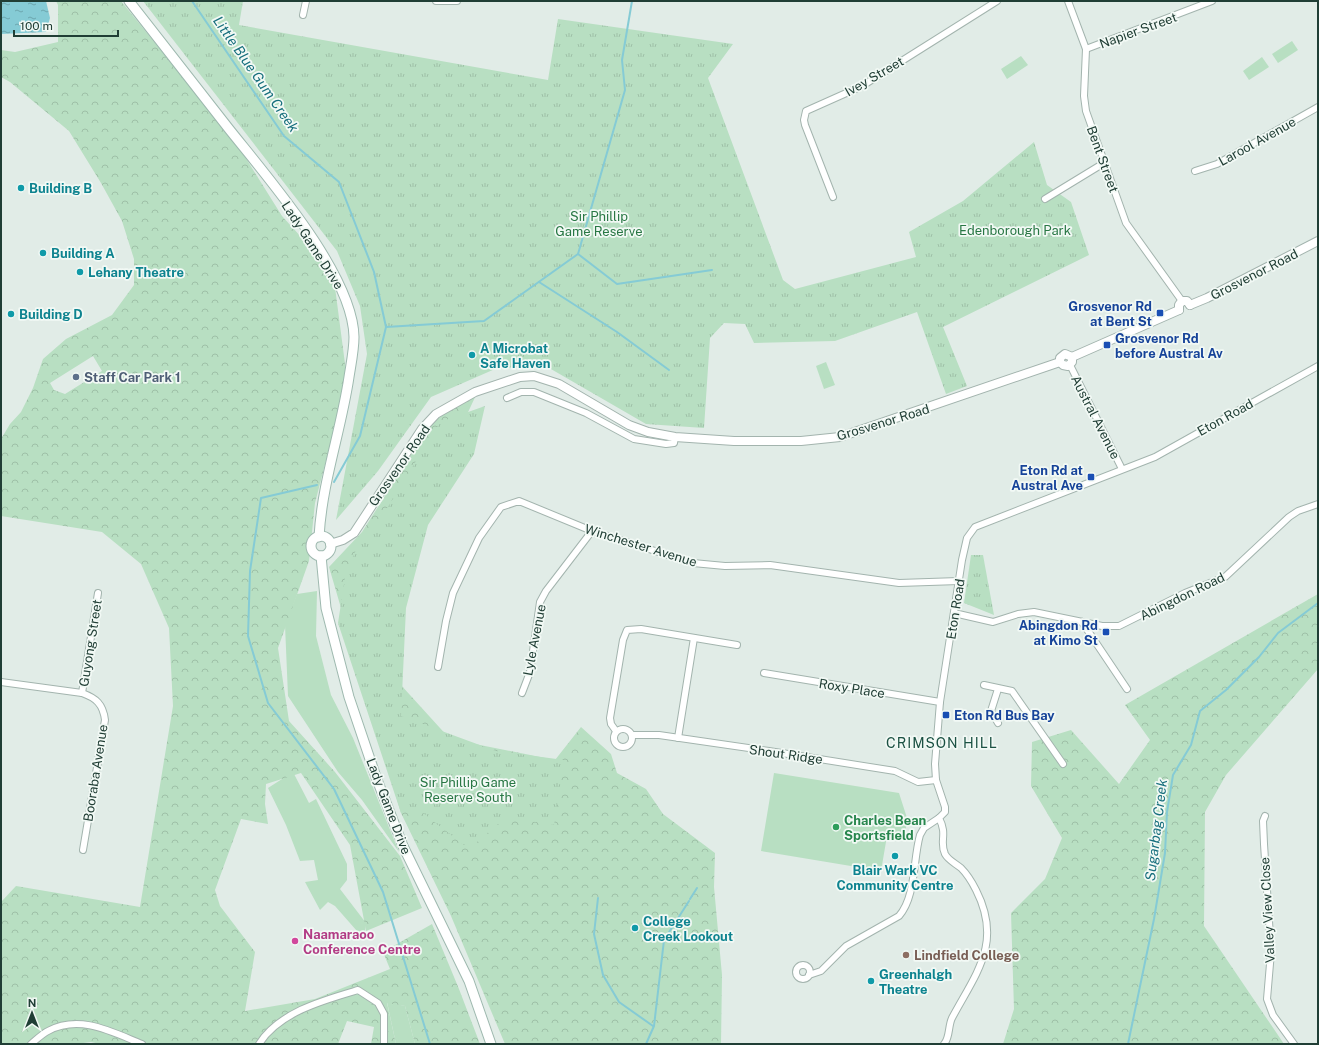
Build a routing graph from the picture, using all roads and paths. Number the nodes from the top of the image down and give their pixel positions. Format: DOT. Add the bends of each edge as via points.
graph roads {
  1 [pos="129,1"];
  2 [pos="306,1"];
  3 [pos="436,1"];
  4 [pos="457,1"];
  5 [pos="997,1"];
  6 [pos="1068,1"];
  7 [pos="1212,1"];
  8 [pos="303,15"];
  9 [pos="1086,49"];
  10 [pos="1318,107"];
  11 [pos="1104,163"];
  12 [pos="1195,171"];
  13 [pos="833,197"];
  14 [pos="1045,199"];
  15 [pos="1318,241"];
  16 [pos="1182,301"];
  17 [pos="1190,305"];
  18 [pos="1179,310"];
  19 [pos="1071,361"];
  20 [pos="1318,366"];
  21 [pos="507,398"];
  22 [pos="674,437"];
  23 [pos="1122,469"];
  24 [pos="1318,504"];
  25 [pos="592,531"];
  26 [pos="319,537"];
  27 [pos="330,544"];
  28 [pos="320,556"];
  29 [pos="959,581"];
  30 [pos="98,593"];
  31 [pos="954,612"];
  32 [pos="1082,622"];
  33 [pos="694,638"];
  34 [pos="737,645"];
  35 [pos="438,667"];
  36 [pos="764,673"];
  37 [pos="1,682"];
  38 [pos="984,685"];
  39 [pos="998,689"];
  40 [pos="1127,689"];
  41 [pos="82,693"];
  42 [pos="522,693"];
  43 [pos="940,702"];
  44 [pos="998,723"];
  45 [pos="616,732"];
  46 [pos="632,735"];
  47 [pos="678,738"];
  48 [pos="1063,764"];
  49 [pos="936,780"];
  50 [pos="1265,816"];
  51 [pos="939,818"];
  52 [pos="83,850"];
  53 [pos="809,975"];
  54 [pos="30,1044"];
  55 [pos="142,1044"];
  56 [pos="259,1044"];
  57 [pos="384,1044"];
  58 [pos="491,1044"];
  59 [pos="944,1044"];
  60 [pos="1294,1044"];
  1 -- 26 [label="main road, Lady Game Drive" via="278,192 316,245 349,306 354,337 346,401 325,482"];
  2 -- 8 [label="street"];
  3 -- 4 [label="street"];
  5 -- 13 [label="street, Ivey Street" via="862,86 806,111 806,129"];
  6 -- 9 [label="street, Bent Street"];
  7 -- 9 [label="street, Napier Street"];
  9 -- 11 [label="street, Bent Street" via="1086,111"];
  10 -- 12 [label="street, Larool Avenue" via="1217,164"];
  11 -- 14 [label="street"];
  11 -- 16 [label="street, Bent Street" via="1126,223"];
  15 -- 17 [label="street, Grosvenor Road"];
  16 -- 17 [label="street" via="1187,301"];
  16 -- 18 [label="street" via="1178,305"];
  17 -- 18 [label="street" via="1186,312"];
  18 -- 19 [label="street"];
  19 -- 22 [label="street, Grosvenor Road" via="1065,354 1060,358 1060,362 840,438 741,441"];
  19 -- 23 [label="street, Austral Avenue"];
  20 -- 23 [label="street, Eton Road" via="1155,457"];
  21 -- 22 [label="street, Grosvenor Road" via="527,391 544,395 586,413 634,439 666,444 674,443"];
  22 -- 27 [label="street, Grosvenor Road" via="638,429 547,379 534,376 520,377 491,386 460,399 436,414 422,429 354,533"];
  23 -- 29 [label="street, Eton Road" via="975,527 967,538"];
  24 -- 32 [label="street, Abingdon Road" via="1289,517 1225,578 1185,593 1120,626"];
  25 -- 29 [label="street, Winchester Avenue" via="693,563 725,566 770,565 899,584"];
  25 -- 35 [label="street, Winchester Avenue" via="519,501 501,507 480,538 453,593"];
  25 -- 42 [label="street, Lyle Avenue" via="540,602 530,672"];
  26 -- 27 [label="main road" via="327,539"];
  26 -- 28 [label="main road" via="313,540 311,545 312,552"];
  27 -- 28 [label="main road" via="328,552"];
  28 -- 58 [label="main road, Lady Game Drive" via="326,608 349,697 376,777 403,846 469,981"];
  29 -- 31 [label="street, Eton Road"];
  30 -- 41 [label="street, Guyong Street"];
  31 -- 32 [label="street, Abingdon Road" via="994,622 1025,612"];
  31 -- 43 [label="street, Eton Road"];
  32 -- 40 [label="street"];
  33 -- 34 [label="street"];
  33 -- 45 [label="street" via="636,629 625,633 610,718"];
  33 -- 47 [label="street"];
  36 -- 43 [label="street, Roxy Place"];
  37 -- 41 [label="street, Booraba Avenue"];
  38 -- 39 [label="street"];
  39 -- 44 [label="street" via="991,710"];
  39 -- 48 [label="street" via="1012,691"];
  41 -- 52 [label="street, Booraba Avenue" via="93,697 100,704 105,720"];
  43 -- 49 [label="street, Eton Road" via="935,753"];
  45 -- 46 [label="street" via="625,729"];
  45 -- 46 [label="street" via="614,740 620,747 629,745"];
  46 -- 47 [label="street, Shout Ridge" via="650,734"];
  47 -- 49 [label="street, Shout Ridge" via="893,771 918,782"];
  49 -- 51 [label="street, Eton Road" via="945,807 945,812"];
  50 -- 60 [label="street, Valley View Close" via="1264,844 1271,952 1267,999 1273,1015"];
  51 -- 53 [label="street" via="924,828 920,835 909,896 903,912 846,946 821,971"];
  51 -- 59 [label="street, Eton Road" via="945,831 945,854 963,870 976,890 984,908 987,933 980,970 951,1020"];
  54 -- 55 [label="street" via="47,1031 67,1023 94,1024"];
  56 -- 57 [label="street" via="265,1034 288,1016 358,990 378,1003 384,1014"];
}
